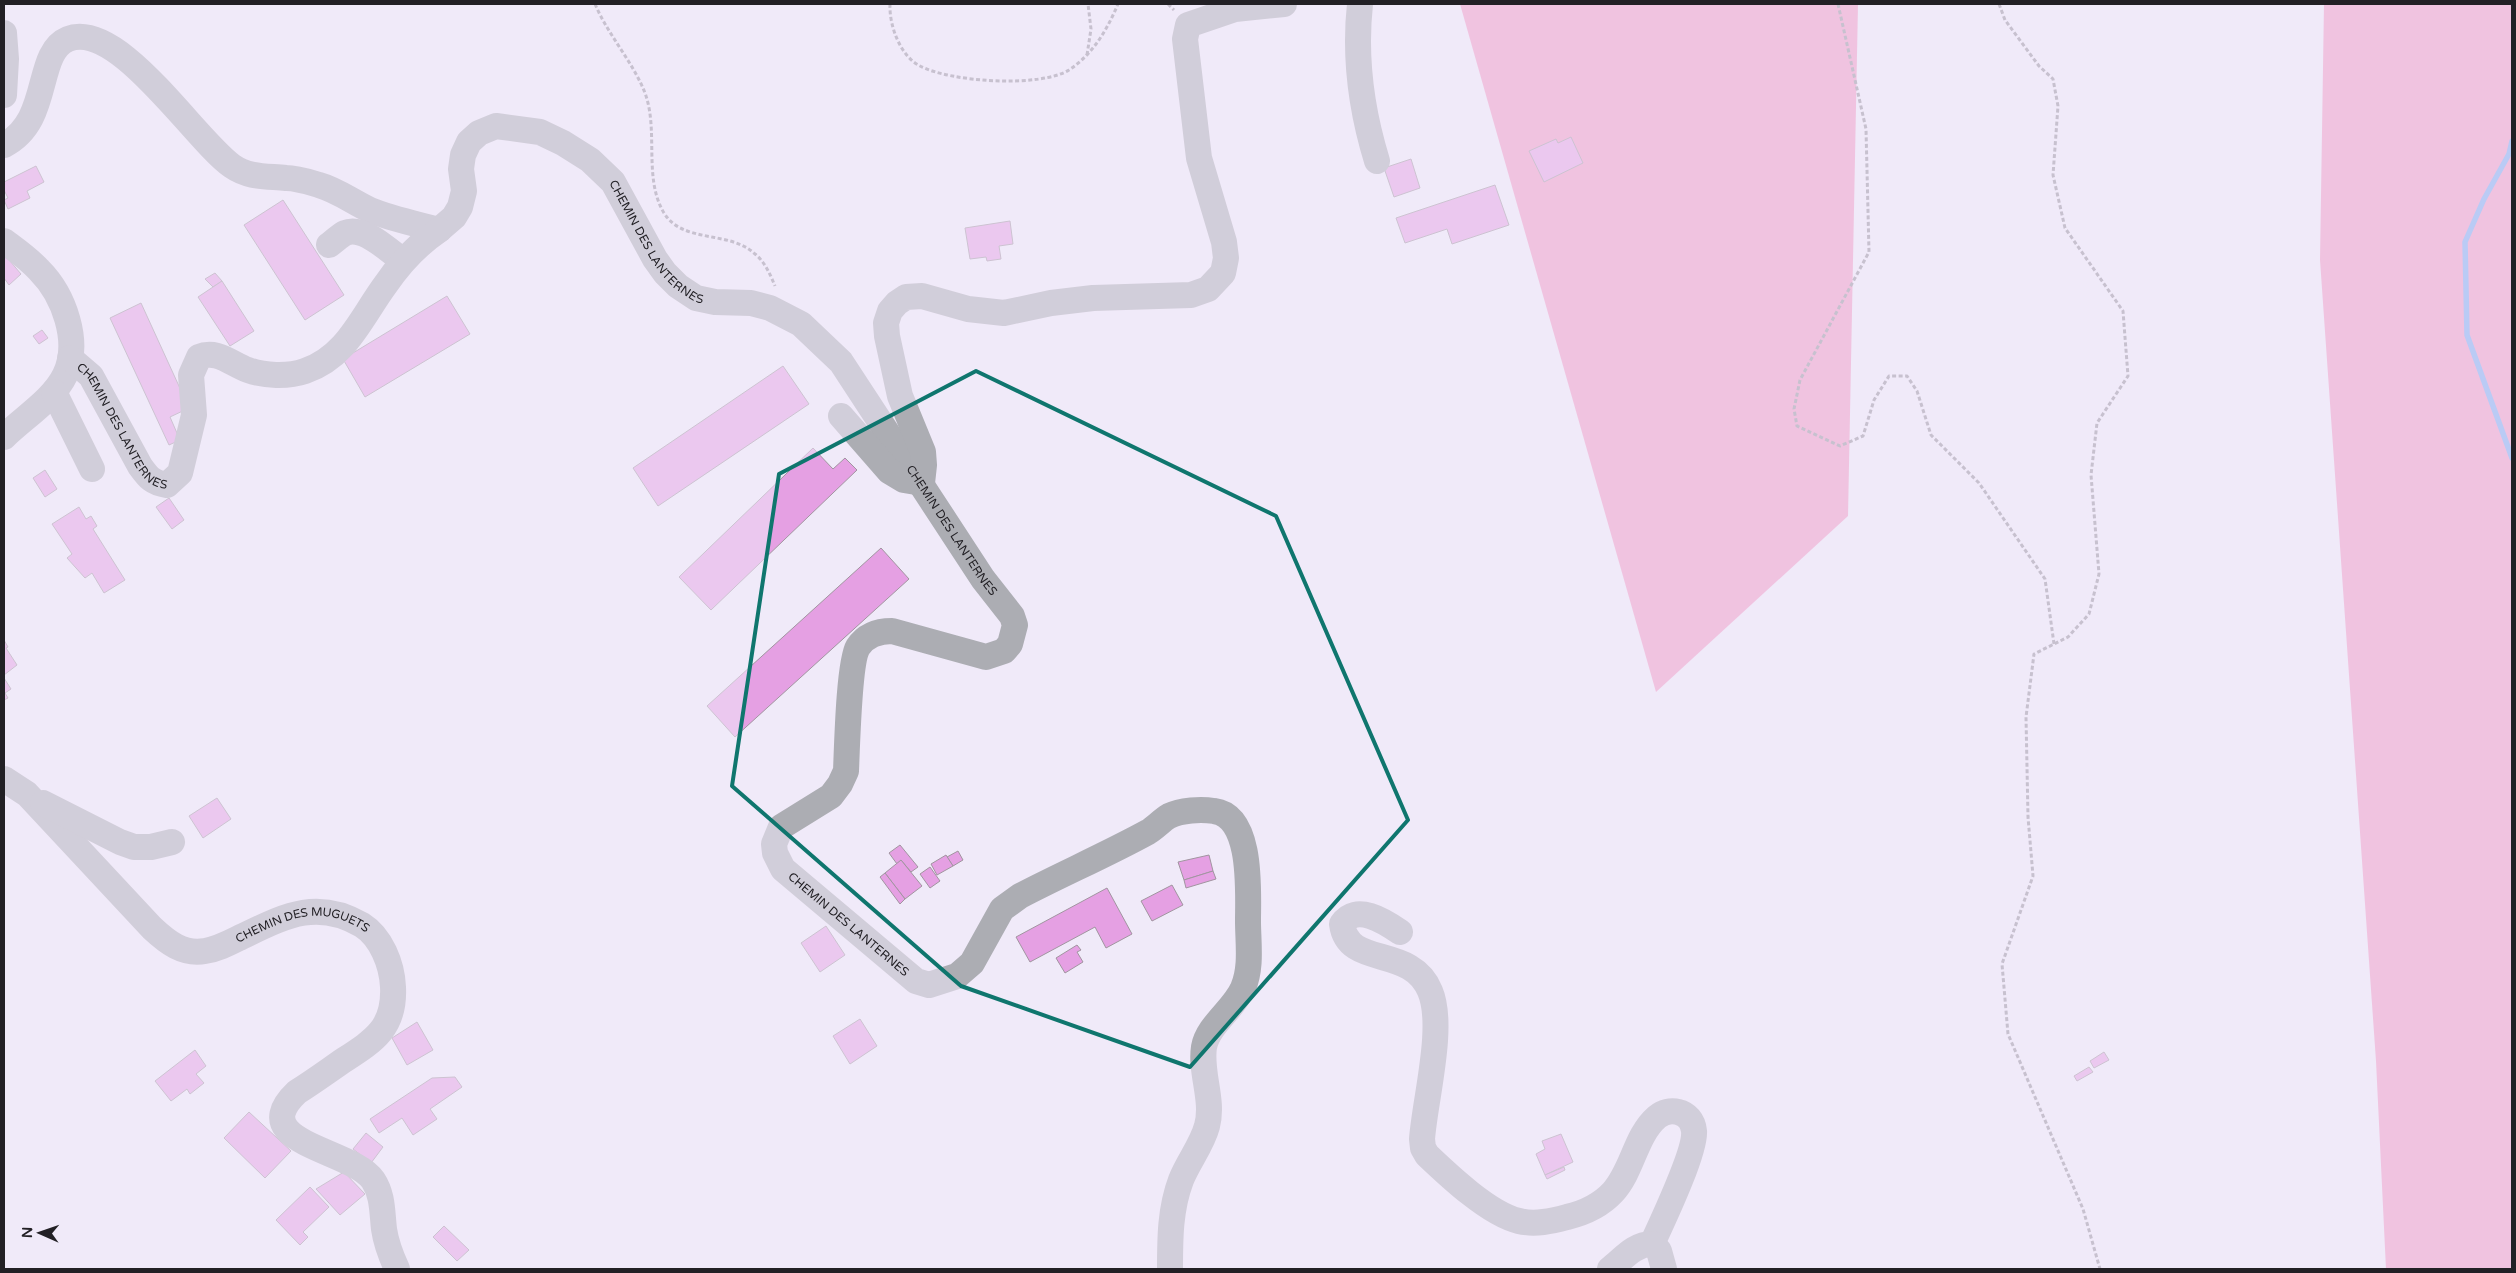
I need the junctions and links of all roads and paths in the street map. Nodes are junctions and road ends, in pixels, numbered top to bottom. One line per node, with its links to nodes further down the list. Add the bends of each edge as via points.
1 (595, 4): 18 (path, via 604,26 645,93 651,124 654,182 657,200 664,214 688,231 740,244 755,253 768,269)
2 (890, 4): 10 (path, via 893,30 904,51 919,66 945,76 990,81 1038,79 1068,70)
3 (1088, 4): 10 (path, via 1091,30)
4 (1118, 4): 10 (path, via 1108,27)
5 (1284, 4): 24 (street, via 1235,9 1188,25 1186,39 1199,158 1226,258 1223,273 1208,289 1174,297 1093,298 1004,313 968,309 922,296 906,297 890,311 886,323 890,354 900,396 923,452)
6 (1360, 4): 13 (street, via 1358,75 1366,124)
7 (1838, 4): 25 (path, via 1866,128 1869,252 1800,380 1794,409 1797,426 1840,446 1863,436 1874,400 1889,376 1907,376 1918,392 1931,435 1979,483 2045,579)
8 (1999, 4): 25 (path, via 2005,20 2039,66 2053,79 2058,106 2053,175 2065,228 2123,311 2128,376 2096,422 2092,475 2098,574 2089,614 2068,637)
9 (4, 32): 11 (street)
10 (1087, 55)
11 (4, 95)
12 (4, 145): 14 (street, via 27,124 39,103 49,58 57,46 67,40 99,40 125,56 222,157 244,173 296,179 322,186 372,210)
13 (1377, 161)
14 (439, 230): 17 (street, CHEMIN DES LANTERNES, via 419,244); 18 (street, CHEMIN DES LANTERNES, via 460,207 464,191 463,155 469,142 479,133 496,126 540,132 590,160 613,182 655,259 678,286 696,298 751,303)
15 (4, 241): 19 (street, via 40,271 58,296 72,340)
16 (329, 245): 17 (street, via 346,233 357,232 367,235)
17 (404, 261): 19 (street, CHEMIN DES LANTERNES, via 341,348 305,371 268,374 249,370 216,355 199,357 191,375 194,415 180,473 167,484 157,484 149,479 91,376)
18 (787, 316): 24 (street, CHEMIN DES LANTERNES, via 801,324 841,362)
19 (70, 358): 20 (street, via 65,375)
20 (54, 392): 22 (street); 23 (street)
21 (841, 416): 24 (street, via 889,471 904,480)
22 (4, 437)
23 (92, 469)
24 (922, 483): 32 (street, CHEMIN DES LANTERNES, via 983,578 1012,616 1014,625 1010,644 1004,651 986,658 892,631 872,634 864,640 854,656 846,771 831,796 781,827 774,844 775,853 783,869 916,981 929,985 957,976 972,963 1002,909 1020,896 1150,831 1170,816 1189,811 1214,811 1228,815 1239,832 1248,877 1249,969 1234,1004 1204,1046 1208,1125 1181,1180 1172,1211)
25 (2054, 644): 35 (path, via 2034,654 2026,717 2033,876 2002,964 2008,1034 2083,1209)
26 (4, 779): 27 (street, CHEMIN DES MUGUETS)
27 (26, 794): 28 (street, CHEMIN DES MUGUETS, via 134,847); 31 (street, CHEMIN DES MUGUETS, via 152,928 169,943 186,950 204,952 220,947 280,918 304,912 326,910 349,917 370,930 387,956 393,978 394,1004 387,1023 375,1040 297,1092 286,1102 280,1115 284,1128 293,1136 352,1162 372,1179 378,1190 389,1252)
28 (172, 842)
29 (1400, 932): 30 (street, via 1375,916 1352,915 1342,924 1348,942 1356,949 1393,958 1406,965 1426,982 1431,993 1435,1026 1422,1139 1427,1155 1495,1210 1518,1221 1539,1223 1557,1220 1591,1208 1614,1191 1651,1123 1663,1113 1680,1112 1692,1123 1692,1144)
30 (1652, 1244): 33 (street, via 1632,1250); 34 (street, via 1659,1251)
31 (397, 1269)
32 (1170, 1269)
33 (1610, 1269)
34 (1664, 1269)
35 (2100, 1269)

